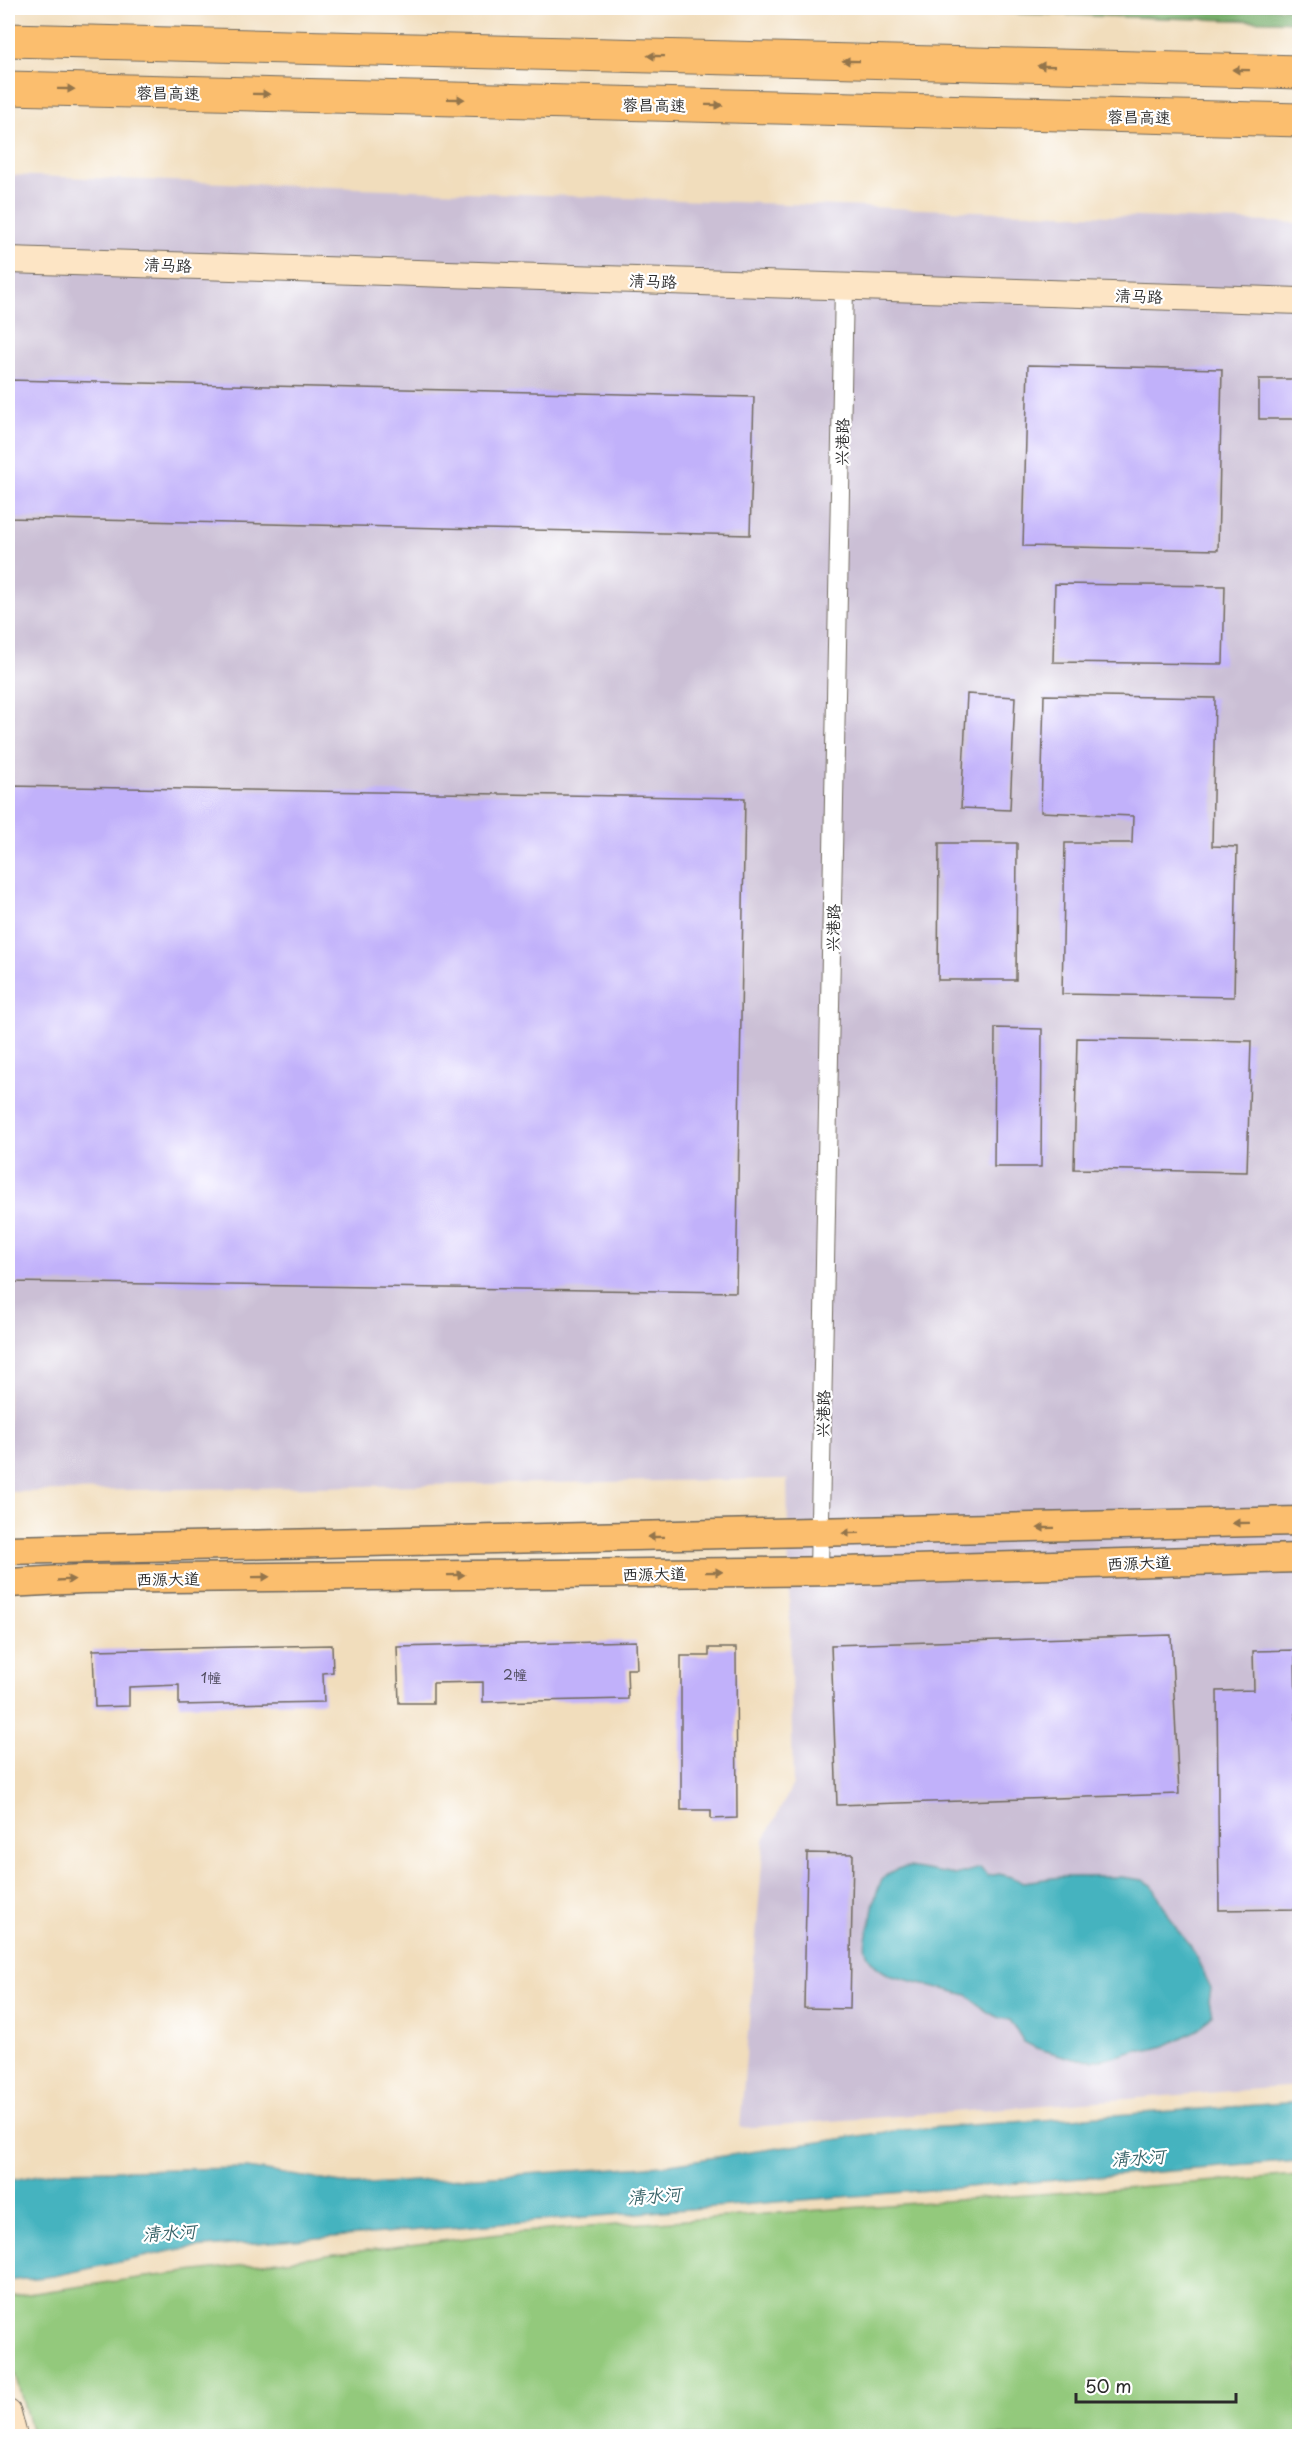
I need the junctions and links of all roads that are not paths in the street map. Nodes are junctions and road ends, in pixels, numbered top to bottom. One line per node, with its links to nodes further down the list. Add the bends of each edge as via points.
1 (8, 40): 2 (highway, one-way to 1)
2 (1299, 72)
3 (8, 88): 4 (highway, 蓉昌高速, one-way to 4)
4 (1299, 120)
5 (8, 260): 6 (street, 清马路)
6 (844, 286): 7 (street, 清马路); 9 (street, 兴港路)
7 (1299, 301)
8 (1299, 1521): 9 (main road, 西源大道, one-way to 9)
9 (820, 1533): 10 (main road, 西源大道, one-way to 10); 12 (street, 兴港路)
10 (8, 1550)
11 (1299, 1558): 12 (main road, 西源大道)
12 (819, 1571): 13 (main road, 西源大道, one-way to 12)
13 (8, 1583)
14 (8, 2413): 15 (street)
15 (14, 2436)

